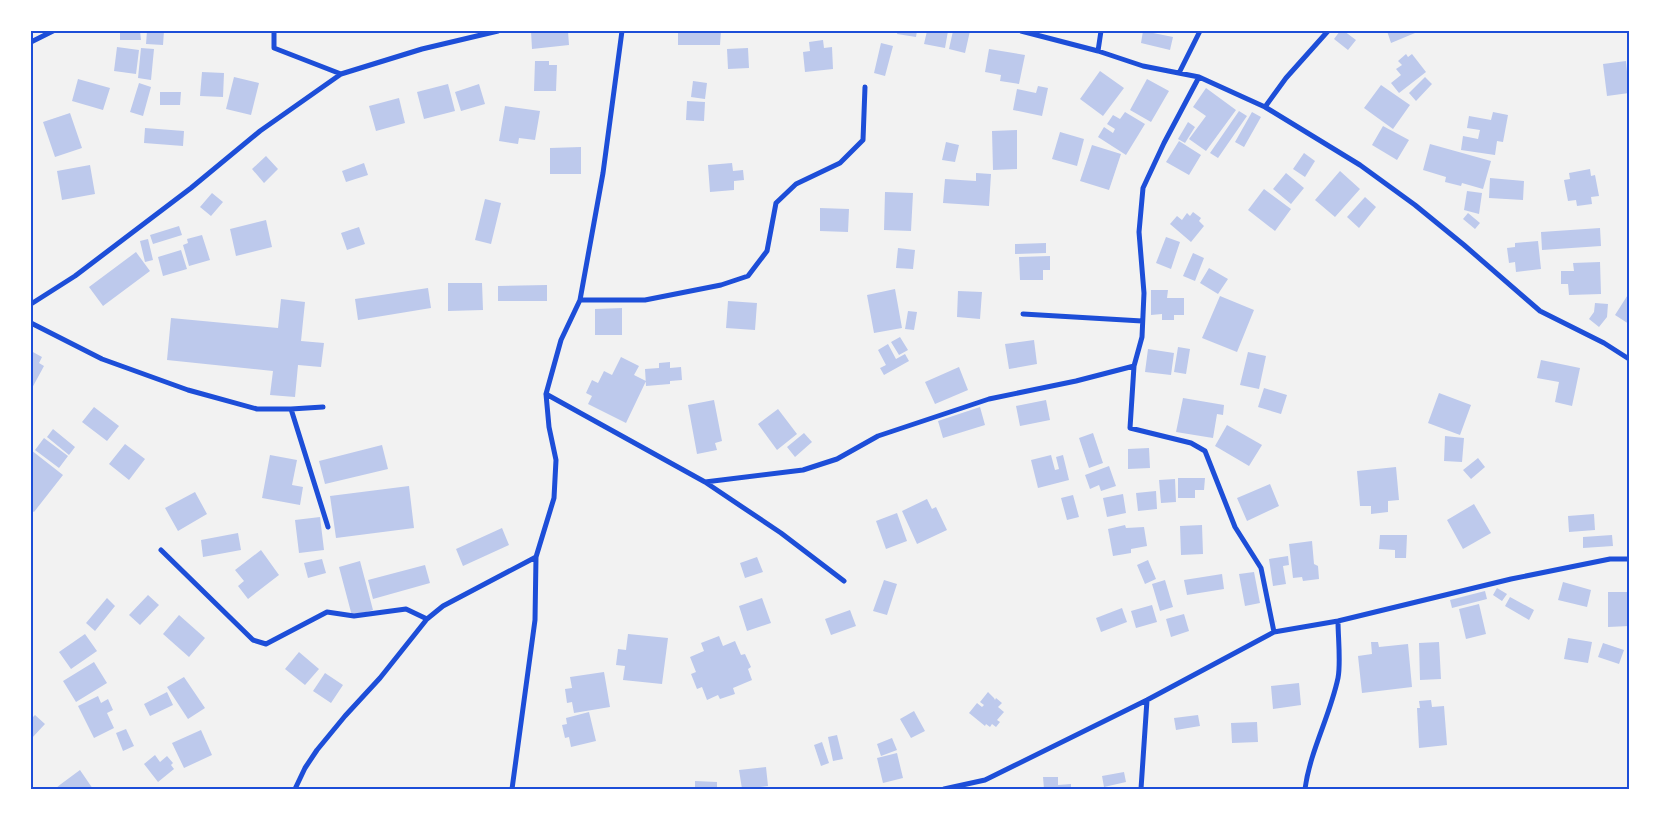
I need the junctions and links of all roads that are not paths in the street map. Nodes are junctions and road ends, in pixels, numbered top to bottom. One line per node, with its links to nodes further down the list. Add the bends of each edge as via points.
1 (53, 31): 9 (street)
2 (274, 31): 12 (street, via 274,48)
3 (498, 31): 12 (street, via 422,49)
4 (622, 31): 16 (street, via 603,173)
5 (1021, 31): 10 (street)
6 (1101, 31): 10 (street)
7 (1200, 31): 11 (street)
8 (1328, 31): 15 (street)
9 (31, 42)
10 (1098, 51): 11 (street, via 1143,66)
11 (1179, 73): 13 (street)
12 (341, 74): 17 (street, via 260,131 75,276)
13 (1199, 77): 15 (street); 19 (street, via 1143,188 1139,232 1144,293)
14 (865, 87): 16 (street, via 863,140 840,163 796,184 776,203 766,251 748,276 721,285 645,300)
15 (1265, 107): 21 (street, via 1360,165 1416,205 1540,311)
16 (580, 300): 23 (street, via 561,340)
17 (31, 304)
18 (1023, 314): 19 (street)
19 (1142, 321): 22 (street, via 1142,337)
20 (31, 323): 25 (street, via 102,360 188,390 257,409)
21 (1629, 359)
22 (1134, 366): 26 (street, via 989,400 878,436 837,459 803,470); 34 (street, via 1130,428 1191,443 1205,451 1235,527 1261,568)
23 (546, 394): 26 (street); 29 (street, via 556,460 554,498)
24 (323, 407): 25 (street)
25 (291, 409): 27 (street)
26 (706, 482): 31 (street)
27 (328, 527)
28 (161, 550): 32 (street, via 253,640 266,644 328,612 354,616 406,609)
29 (536, 557): 32 (street, via 442,606); 37 (street, via 535,620)
30 (1629, 559): 33 (street, via 1610,558)
31 (844, 581)
32 (427, 620): 36 (street, via 317,750)
33 (1338, 621): 34 (street); 40 (street, via 1338,676 1326,722 1307,772)
34 (1274, 632): 35 (street)
35 (1147, 700): 38 (street, via 985,780); 39 (street)
36 (295, 789)
37 (512, 789)
38 (944, 789)
39 (1141, 789)
40 (1305, 789)

